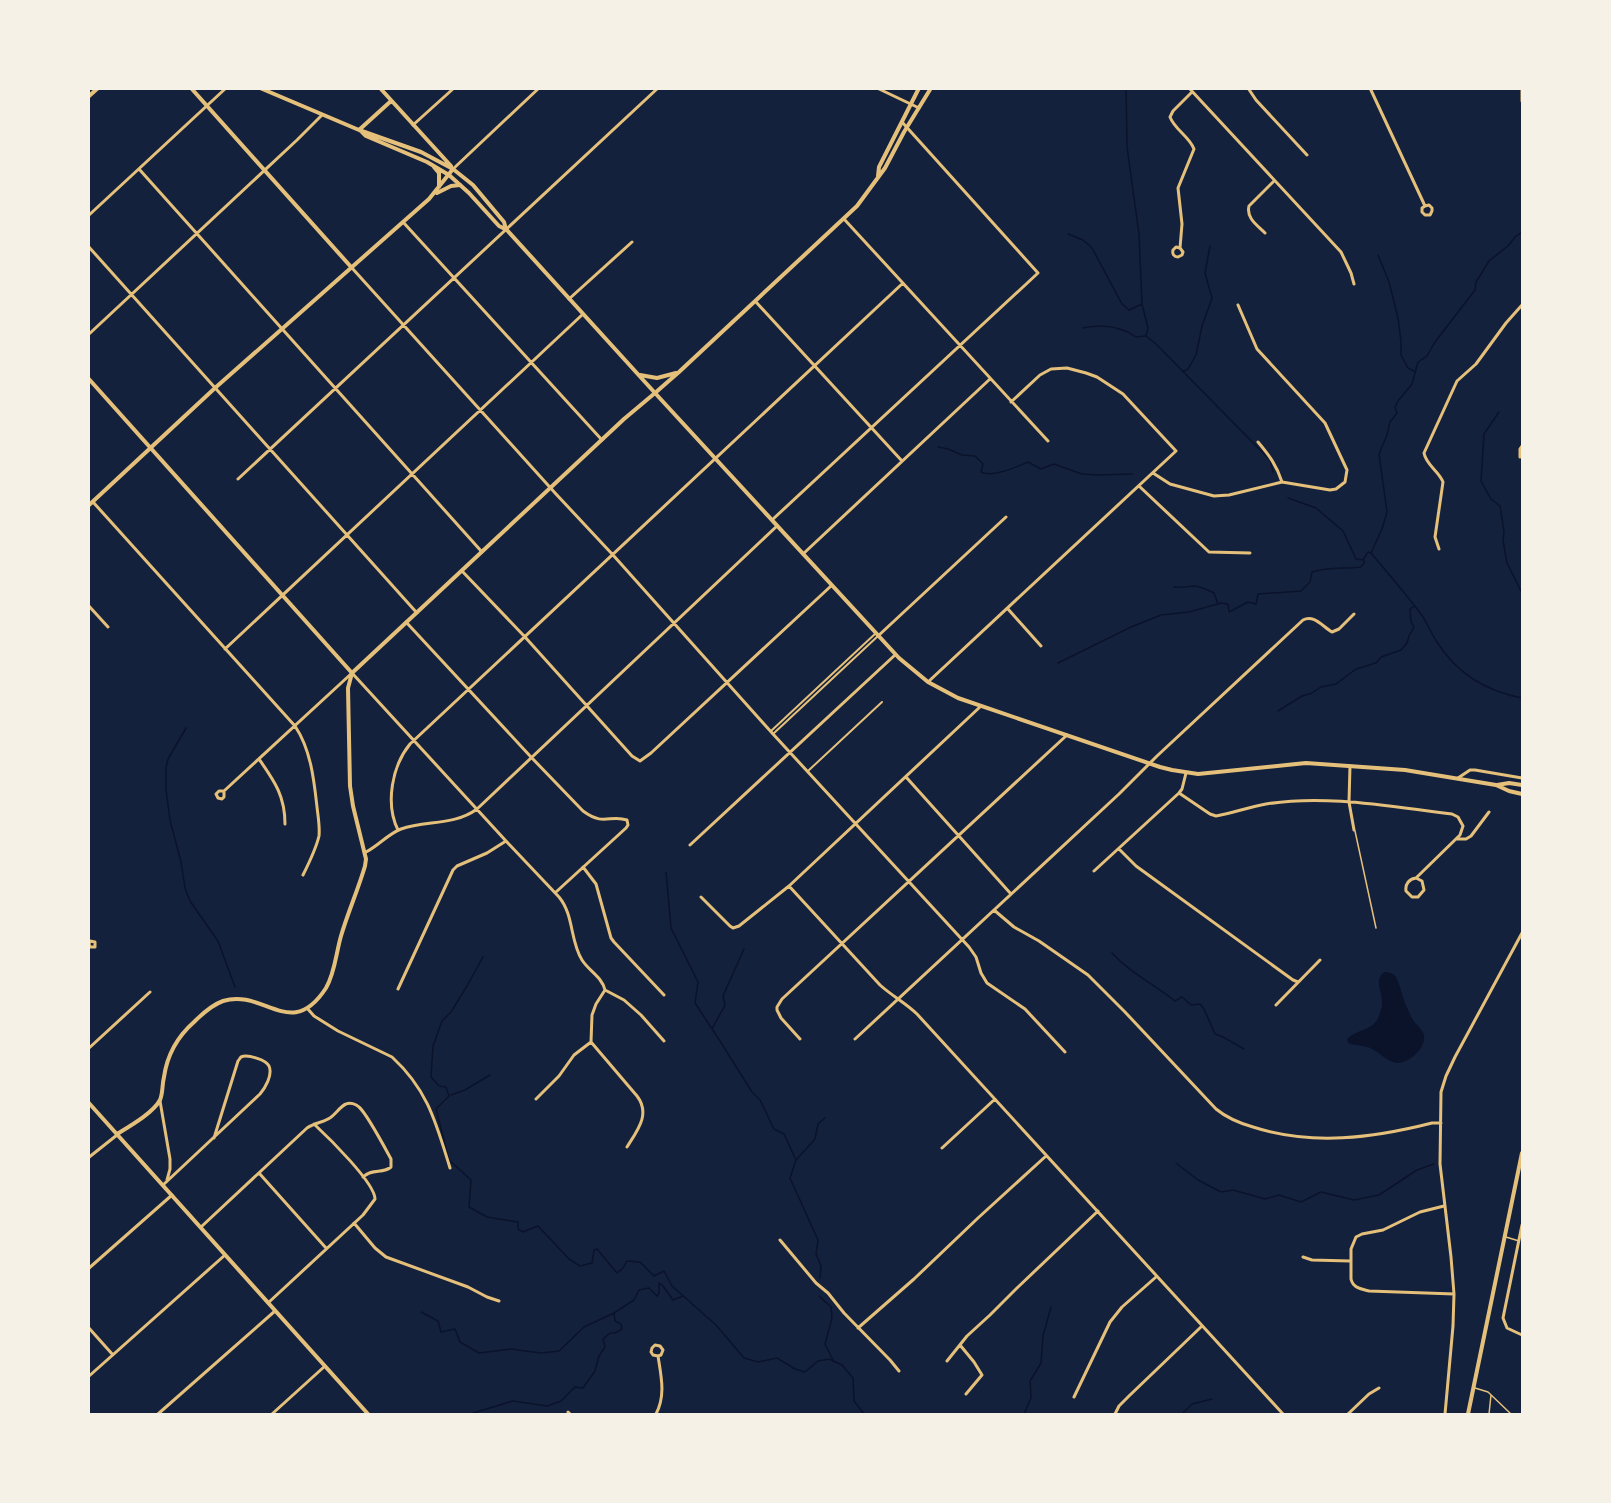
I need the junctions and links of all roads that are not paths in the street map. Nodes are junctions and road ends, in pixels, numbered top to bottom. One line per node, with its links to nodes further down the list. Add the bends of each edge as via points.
1 (98, 88): 18 (street)
2 (191, 88): 22 (street)
3 (226, 88): 22 (street)
4 (260, 88): 17 (street)
5 (380, 88): 20 (street)
6 (454, 88): 26 (street)
7 (539, 88): 32 (street)
8 (658, 88): 44 (street)
9 (877, 88): 21 (street)
10 (919, 88): 21 (street)
11 (931, 88): 23 (street)
12 (1248, 88): 29 (street)
13 (1370, 88): 40 (street)
14 (1522, 88): 19 (street)
15 (277, 89): 17 (lane)
16 (1191, 90): 36 (street); 49 (street, via 1170,117 1194,149 1178,192)
17 (272, 94): 24 (street)
18 (88, 98)
19 (1522, 100)
20 (391, 101): 26 (street); 28 (street)
21 (911, 104): 23 (street); 25 (street)
22 (207, 106): 31 (street); 33 (street)
23 (919, 108): 27 (street)
24 (322, 115): 28 (street); 33 (street)
25 (902, 122): 27 (street); 35 (street, via 879,167)
26 (413, 125): 32 (street)
27 (907, 128): 35 (street); 63 (street, via 1038,273)
28 (359, 130): 30 (street); 32 (street, via 421,152)
29 (1307, 155)
30 (432, 164): 34 (street); 38 (street, via 439,173)
31 (139, 169): 41 (street); 46 (street)
32 (453, 169): 34 (street); 44 (street, via 473,185)
33 (264, 170): 46 (street); 50 (street)
34 (449, 175): 37 (street); 38 (street)
35 (878, 177): 42 (street)
36 (1274, 181): 45 (street, via 1248,210); 53 (street, via 1341,252)
37 (461, 185): 39 (street); 44 (street)
38 (439, 188): 39 (street)
39 (434, 195): 43 (street)
40 (1425, 206)
41 (88, 216)
42 (844, 219): 52 (street); 56 (street)
43 (403, 222): 50 (street); 51 (street)
44 (506, 229): 51 (street); 55 (street)
45 (1265, 233)
46 (197, 234): 54 (street); 61 (street)
47 (633, 242): 55 (street)
48 (88, 246): 54 (street)
49 (1180, 248)
50 (352, 268): 60 (street); 61 (street)
51 (453, 278): 60 (street); 64 (street)
52 (903, 283): 63 (street); 65 (street)
53 (1354, 284)
54 (133, 294): 62 (street); 70 (street)
55 (569, 299): 59 (street)
56 (756, 302): 65 (street); 66 (street)
57 (1238, 305): 88 (street, via 1257,349 1325,423 1348,474 1345,482 1330,490)
58 (1522, 305): 97 (street, via 1476,364 1457,381 1424,453 1443,482 1435,537)
59 (583, 314): 64 (street); 67 (street)
60 (403, 324): 71 (street); 74 (street)
61 (282, 329): 70 (street); 71 (street)
62 (88, 335)
63 (960, 345): 69 (street); 75 (street)
64 (530, 363): 74 (street); 76 (street)
65 (814, 365): 75 (street); 82 (street)
66 (680, 372): 67 (street, via 657,378); 72 (street)
67 (638, 375): 72 (street)
68 (88, 378): 80 (street)
69 (990, 379): 73 (street); 84 (street)
70 (215, 388): 80 (street); 81 (street)
71 (335, 388): 81 (street); 86 (street)
72 (655, 393): 76 (street); 82 (street)
73 (1011, 402): 77 (street); 85 (street, via 1051,369 1067,368 1097,376 1123,394 1176,451)
74 (480, 409): 86 (street); 90 (street)
75 (871, 428): 84 (street); 94 (street)
76 (602, 440): 90 (street)
77 (1048, 441)
78 (1258, 442): 88 (street, via 1278,469)
79 (1522, 446): 83 (street)
80 (151, 448): 91 (street); 104 (street)
81 (270, 449): 87 (street); 96 (street)
82 (715, 458): 94 (street); 101 (street)
83 (1520, 458)
84 (902, 461): 100 (street)
85 (1153, 473): 88 (street, via 1170,484 1214,496); 89 (street)
86 (411, 474): 96 (street); 98 (street)
87 (238, 479)
88 (1282, 482)
89 (1139, 486): 99 (street, via 1209,552); 106 (street)
90 (551, 488): 98 (street); 101 (street)
91 (93, 502): 92 (street); 115 (street)
92 (88, 506)
93 (1006, 518): 112 (street)
94 (772, 520): 95 (street)
95 (777, 526): 100 (street); 110 (street)
96 (347, 536): 104 (street); 107 (street)
97 (1439, 549)
98 (482, 552): 102 (street)
99 (1250, 553)
100 (803, 554): 103 (street)
101 (613, 555): 110 (street); 113 (street)
102 (462, 571): 107 (street); 113 (street)
103 (831, 586): 112 (street); 118 (street)
104 (283, 595): 115 (street); 117 (street)
105 (88, 605): 111 (street)
106 (1008, 609): 114 (street); 119 (street)
107 (417, 613): 109 (street)
108 (1354, 614): 131 (street, via 1332,632 1312,619 1303,620)
109 (406, 622): 117 (street); 120 (street)
110 (674, 623): 118 (street); 122 (street)
111 (108, 627)
112 (877, 635): 116 (street); 125 (street)
113 (525, 637): 120 (street); 122 (street)
114 (1041, 646)
115 (225, 648): 124 (street)
116 (896, 655): 119 (street); 128 (street)
117 (352, 673): 124 (street); 127 (street); 155 (street, via 348,688 350,786)
118 (728, 682): 122 (street, via 640,761); 125 (street)
119 (928, 682): 123 (street)
120 (469, 689): 127 (street); 129 (street)
121 (882, 702): 133 (street)
122 (586, 705): 129 (street)
123 (981, 706): 126 (street); 135 (street)
124 (295, 726): 130 (street); 158 (street, via 310,763 319,834)
125 (772, 732): 128 (street)
126 (1067, 735): 131 (street); 150 (street)
127 (415, 740): 144 (street); 148 (street, via 399,762 392,788 391,807)
128 (791, 753): 133 (street); 153 (street)
129 (531, 757): 144 (street); 156 (street, via 590,816 600,820 625,818 628,822)
130 (259, 759): 140 (street); 147 (street, via 283,798)
131 (1149, 763): 134 (street); 163 (street)
132 (1350, 766): 134 (street, via 1306,763); 136 (street); 143 (street)
133 (808, 771): 146 (street)
134 (1186, 773): 141 (street)
135 (906, 777): 146 (street); 150 (street)
136 (1458, 778): 137 (street, via 1475,770); 138 (street)
137 (1522, 778)
138 (1496, 785): 139 (street); 142 (street)
139 (1522, 785)
140 (224, 791)
141 (1179, 793): 143 (street, via 1216,816 1266,804); 154 (street)
142 (1522, 794)
143 (1349, 802): 149 (street); 151 (street, via 1452,814 1463,826)
144 (477, 808): 148 (street, via 461,818); 152 (street)
145 (1490, 812): 151 (street, via 1471,836)
146 (856, 823): 160 (street); 161 (street)
147 (285, 824)
148 (398, 830): 155 (street)
149 (1354, 830): 166 (lane)
150 (958, 836): 160 (street); 163 (street)
151 (1456, 839): 159 (street)
152 (506, 841): 162 (street); 172 (street, via 453,870)
153 (690, 845)
154 (1119, 849): 157 (street); 171 (street)
155 (366, 852): 178 (street, via 331,978)
156 (583, 867): 162 (street); 175 (street, via 596,884 611,938)
157 (1094, 871)
158 (303, 875)
159 (1416, 878): 159 (street, via 1425,888 1415,898 1407,894 1406,885)
160 (909, 881): 168 (street); 169 (street)
161 (789, 886): 164 (street, via 733,928); 169 (street)
162 (556, 893): 173 (street, via 565,904 579,955)
163 (1011, 894): 165 (street)
164 (701, 897)
165 (994, 910): 168 (street); 189 (street, via 1088,975 1216,1109 1231,1119 1274,1133 1324,1139)
166 (1376, 928)
167 (1522, 933): 189 (street, via 1446,1076 1441,1092)
168 (962, 940): 176 (street); 184 (street, via 975,954 987,983 1025,1009)
169 (842, 943): 176 (street); 179 (street, via 777,1007 781,1018)
170 (1320, 960): 171 (street)
171 (1298, 982): 177 (street)
172 (398, 989)
173 (605, 990): 181 (street, via 624,1000); 182 (street, via 592,1015)
174 (150, 992): 183 (street)
175 (664, 995)
176 (898, 999): 180 (street); 187 (street, via 913,1010)
177 (1276, 1005)
178 (307, 1008): 185 (street, via 284,1012 252,1000 236,999 213,1005 177,1042 167,1060); 198 (street, via 338,1031 399,1064 423,1094)
179 (800, 1039)
180 (855, 1039)
181 (664, 1041)
182 (591, 1042): 186 (street, via 574,1055); 193 (street, via 642,1104 642,1121)
183 (88, 1049)
184 (1065, 1052)
185 (160, 1099): 191 (street); 201 (street, via 170,1159)
186 (536, 1099)
187 (995, 1099): 194 (street); 196 (street)
188 (88, 1102): 191 (street)
189 (1441, 1123): 203 (street)
190 (314, 1124): 199 (street); 200 (street); 200 (street, via 330,1118 342,1106 357,1105 391,1159 391,1167 386,1171 369,1172)
191 (117, 1134): 197 (street); 201 (street)
192 (214, 1138): 192 (street, via 265,1087 270,1070 266,1062 245,1056 238,1061); 201 (street)
193 (627, 1147)
194 (942, 1148)
195 (1522, 1153): 208 (street)
196 (1046, 1156): 204 (street); 223 (street)
197 (88, 1158)
198 (450, 1168)
199 (259, 1173): 207 (street); 211 (street)
200 (363, 1177): 205 (street, via 375,1196)
201 (164, 1183): 202 (street)
202 (172, 1195): 207 (street); 215 (street)
203 (1444, 1206): 214 (street, via 1358,1236 1352,1244); 217 (street)
204 (1098, 1211): 216 (street); 225 (street)
205 (354, 1223): 211 (street); 218 (street, via 386,1257)
206 (1522, 1225): 210 (street)
207 (201, 1227): 212 (street)
208 (1505, 1237): 210 (lane); 233 (street)
209 (780, 1240): 223 (street)
210 (1521, 1241): 224 (street, via 1503,1318 1512,1331)
211 (326, 1249): 219 (street)
212 (225, 1255): 219 (street); 226 (street)
213 (1304, 1257): 214 (street)
214 (1350, 1261): 217 (street, via 1351,1279 1361,1289)
215 (88, 1269)
216 (1157, 1276): 221 (street); 236 (street, via 1110,1322)
217 (1454, 1294): 244 (street)
218 (499, 1300)
219 (268, 1303): 220 (street)
220 (275, 1311): 229 (street); 237 (street)
221 (1203, 1326): 241 (street); 242 (street)
222 (88, 1327): 226 (street)
223 (858, 1328): 230 (street)
224 (1522, 1335)
225 (960, 1345): 228 (street); 234 (street, via 982,1375)
226 (113, 1355): 231 (street)
227 (658, 1356): 240 (street, via 663,1392)
228 (947, 1361)
229 (326, 1366): 238 (street); 239 (street)
230 (899, 1371)
231 (88, 1377)
232 (1379, 1388): 243 (street)
233 (1474, 1388): 235 (lane); 245 (street)
234 (966, 1394)
235 (1491, 1394): 246 (lane); 247 (lane)
236 (1074, 1397)
237 (158, 1414)
238 (272, 1414)
239 (368, 1414)
240 (656, 1414)
241 (1115, 1414)
242 (1283, 1414)
243 (1348, 1414)
244 (1445, 1414)
245 (1468, 1414)
246 (1489, 1414)
247 (1511, 1414)

